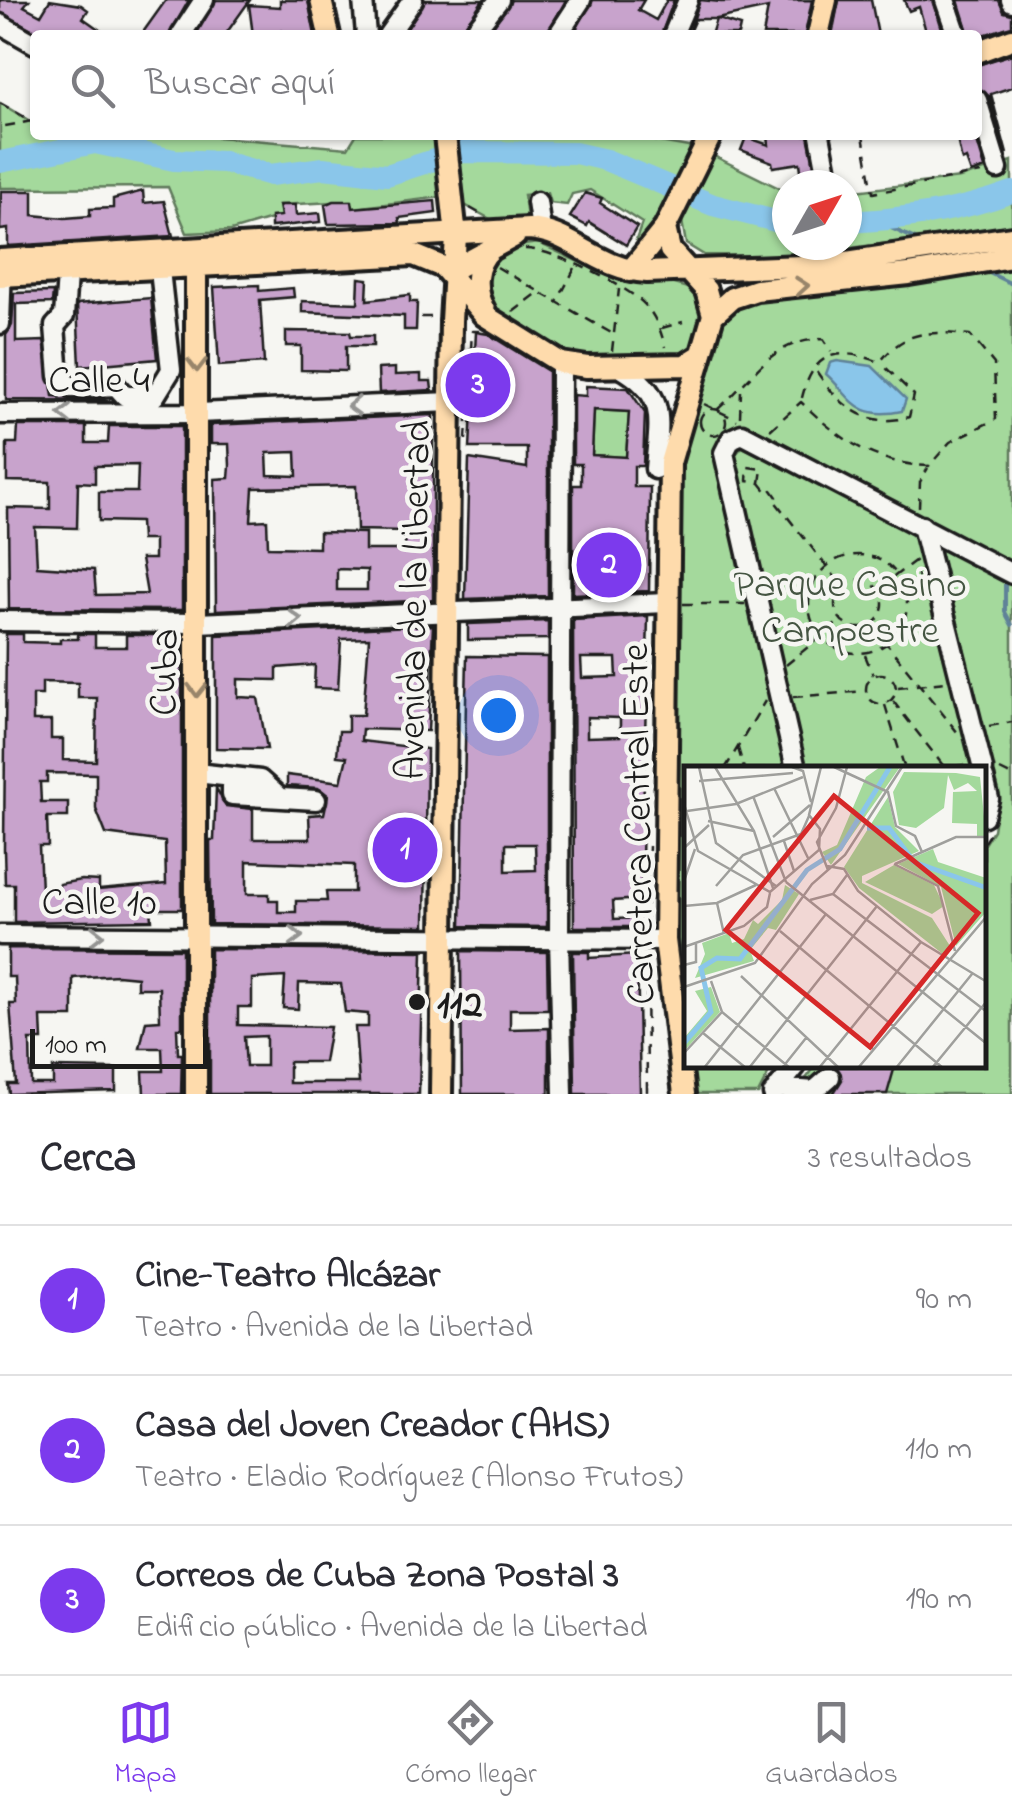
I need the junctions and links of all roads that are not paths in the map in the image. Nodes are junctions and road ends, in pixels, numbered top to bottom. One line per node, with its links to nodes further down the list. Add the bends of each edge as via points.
1 (204, 0): 11 (street)
2 (321, 0): 12 (main road)
3 (363, 0): 13 (street)
4 (499, 0): 15 (street)
5 (580, 0): 16 (street)
6 (688, 0): 17 (street)
7 (826, 0): 18 (main road)
8 (946, 0): 19 (street)
9 (405, 2): 14 (street)
10 (2, 25): 21 (street)
11 (184, 30)
12 (327, 30)
13 (366, 30)
14 (391, 30)
15 (475, 30)
16 (561, 30)
17 (674, 30)
18 (819, 30)
19 (955, 30)
20 (1012, 39): 22 (main road)
21 (30, 41)
22 (982, 50)
23 (982, 116): 27 (street)
24 (446, 140): 29 (main road, Avenida de la Libertad)
25 (708, 140): 31 (main road)
26 (821, 140): 28 (street)
27 (998, 169)
28 (827, 170)
29 (453, 201): 32 (main road, Avenida de la Libertad); 35 (main road)
30 (537, 202): 33 (street)
31 (668, 220): 40 (main road, via 670,250); 43 (main road)
32 (456, 236): 33 (main road); 35 (main road); 41 (main road, Avenida de la Libertad)
33 (530, 236): 36 (main road); 43 (main road)
34 (1012, 237): 40 (main road, via 781,268)
35 (432, 238): 38 (main road, via 253,248)
36 (492, 254): 41 (main road); 45 (main road, via 477,269 478,300)
37 (1007, 257): 44 (main road, one-way to 37, via 732,298 756,290)
38 (182, 265): 39 (main road); 41 (main road, via 414,256); 42 (main road); 42 (street, via 171,370 155,396 125,396 116,386 72,388 59,376 55,326 64,316); 52 (main road, Cuba, one-way to 52, via 197,291)
39 (1, 268): 42 (main road); 46 (street)
40 (684, 269): 43 (main road); 44 (main road, via 706,290)
41 (455, 275): 45 (main road); 47 (main road, Avenida de la Libertad)
42 (67, 276)
43 (623, 276)
44 (713, 315): 48 (main road, Carretera Central Este)
45 (495, 322): 47 (main road, via 469,324); 49 (main road)
46 (0, 324)
47 (453, 346): 51 (main road, Avenida de la Libertad)
48 (701, 354): 50 (main road, via 685,366); 57 (main road, Carretera Central Este, via 670,462)
49 (561, 363): 50 (main road); 58 (street)
50 (616, 368): 54 (street, via 653,392)
51 (451, 402): 52 (street, Calle 4, one-way to 52); 59 (main road, Avenida de la Libertad)
52 (198, 413): 53 (street, Calle 4, one-way to 53); 61 (main road, Cuba)
53 (0, 414)
54 (655, 469)
55 (922, 526): 56 (street); 62 (street, via 762,444 736,435 724,452); 63 (street)
56 (1012, 574)
57 (667, 603): 58 (street); 70 (main road, Carretera Central Este)
58 (559, 610): 59 (street); 69 (street)
59 (449, 612): 61 (street, one-way to 59); 68 (main road, Avenida de la Libertad)
60 (0, 621): 61 (street)
61 (198, 623): 64 (main road, Cuba, one-way to 64)
62 (795, 766)
63 (984, 766)
64 (196, 773): 65 (street, via 260,780 280,798); 67 (main road, Cuba)
65 (316, 800)
66 (0, 934): 67 (street, Calle 10, one-way to 67)
67 (198, 935): 68 (street, Calle 10, one-way to 68); 74 (main road, Cuba)
68 (442, 938): 69 (street, Calle 10); 75 (main road, Avenida de la Libertad)
69 (559, 938): 70 (street, Calle 10); 76 (street)
70 (656, 940): 73 (main road, Carretera Central Este)
71 (830, 1078): 72 (street, via 814,1091)
72 (783, 1079)
73 (684, 1093)
74 (196, 1094)
75 (441, 1094)
76 (563, 1094)

